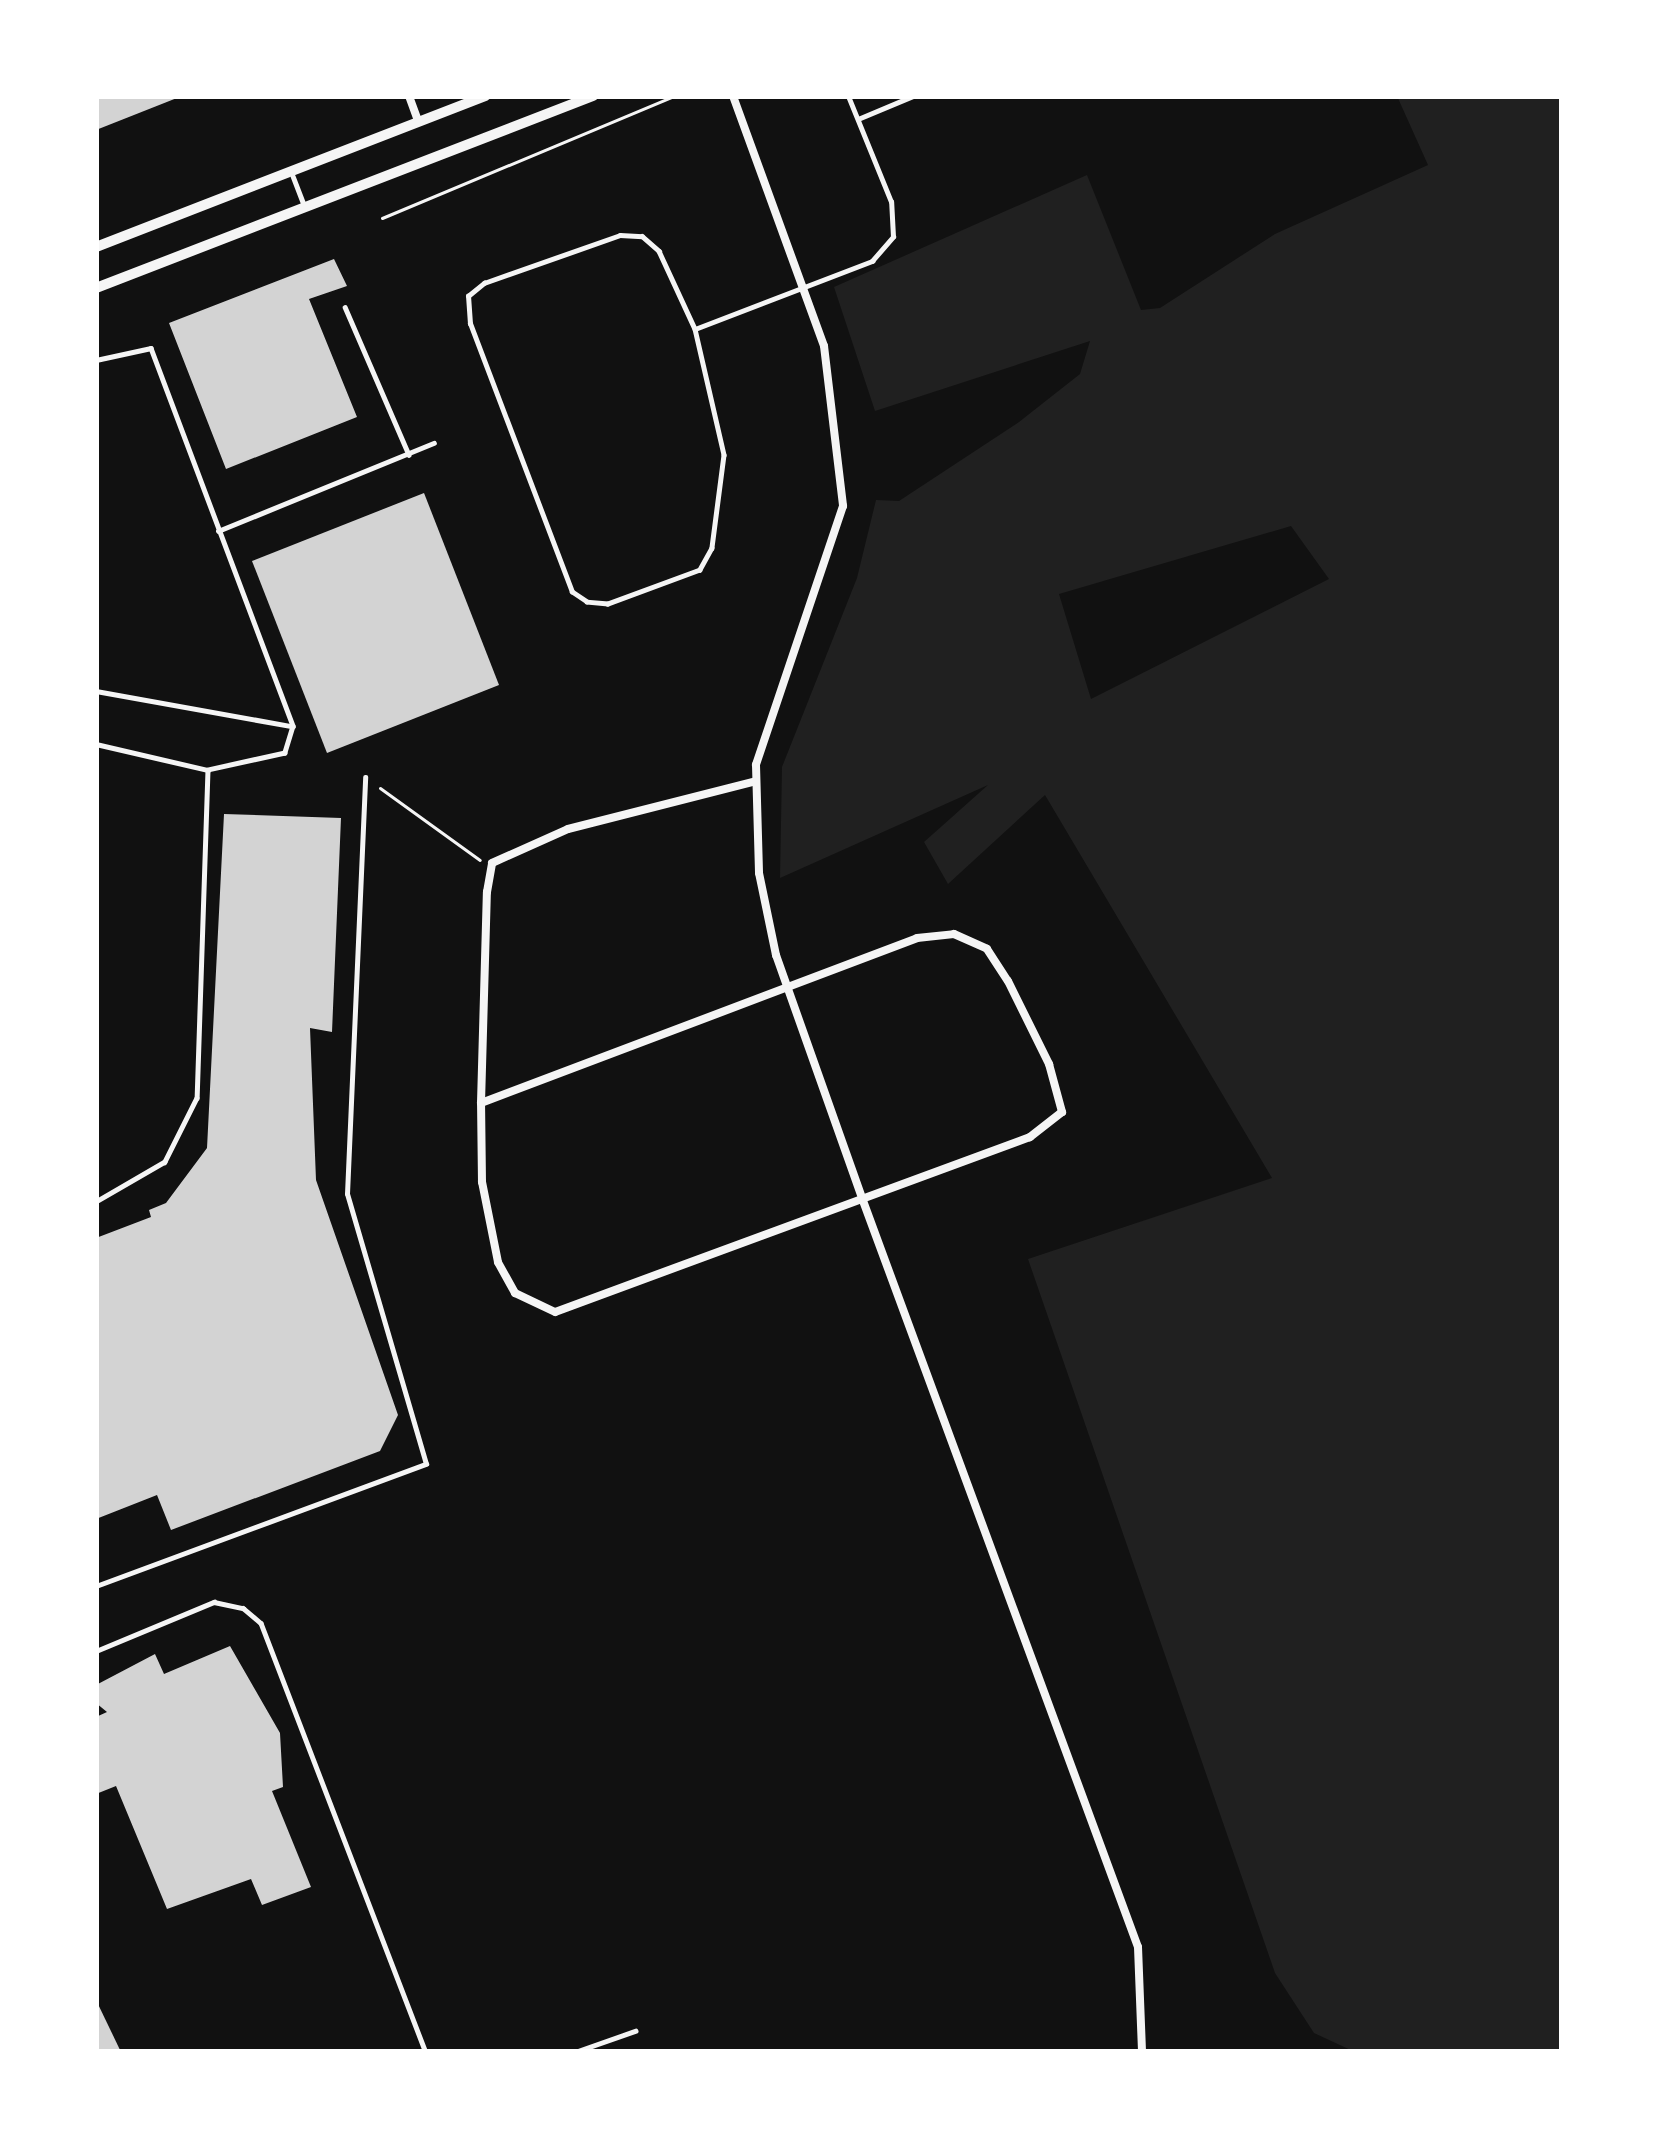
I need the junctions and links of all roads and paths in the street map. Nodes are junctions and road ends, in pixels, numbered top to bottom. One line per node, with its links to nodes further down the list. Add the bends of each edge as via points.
1 (409, 96): 9 (street)
2 (486, 96): 9 (street)
3 (593, 96): 11 (street)
4 (673, 96): 12 (path)
5 (734, 96): 14 (street)
6 (848, 96): 8 (lane)
7 (913, 96): 8 (lane)
8 (857, 118): 14 (lane, via 891,202 892,237 872,261)
9 (418, 121): 10 (street)
10 (291, 171): 11 (lane); 13 (street)
11 (306, 210): 15 (street)
12 (382, 218)
13 (96, 247)
14 (802, 284): 17 (lane); 27 (street, via 838,414 843,506)
15 (96, 288)
16 (344, 307): 20 (lane)
17 (695, 329): 17 (lane, via 659,251 642,236 620,235 484,283 469,296 470,324 572,592 587,602 608,604 700,570 712,548 724,455)
18 (96, 360): 21 (lane, via 151,348)
19 (434, 443): 20 (lane)
20 (409, 455): 21 (lane)
21 (218, 531): 23 (lane)
22 (96, 691): 23 (lane)
23 (293, 726): 25 (lane, via 285,753)
24 (96, 744): 25 (lane)
25 (208, 770): 32 (lane, via 197,1098 165,1162)
26 (365, 777): 28 (path); 33 (lane, via 347,1194 426,1464)
27 (756, 781): 28 (street, via 568,829 509,849); 29 (street, via 759,872)
28 (491, 868): 30 (street)
29 (789, 992): 30 (street); 31 (street); 31 (street, via 917,938 954,934 987,949 1049,1064 1062,1112 1030,1137)
30 (481, 1102): 31 (street, via 482,1182 499,1262 515,1293 543,1312)
31 (862, 1198): 39 (street, via 1138,1947)
32 (96, 1202)
33 (96, 1586)
34 (96, 1651): 37 (lane, via 214,1602 260,1623)
35 (634, 2031): 36 (lane)
36 (591, 2049): 38 (lane)
37 (426, 2052)
38 (575, 2052)
39 (1140, 2052)

